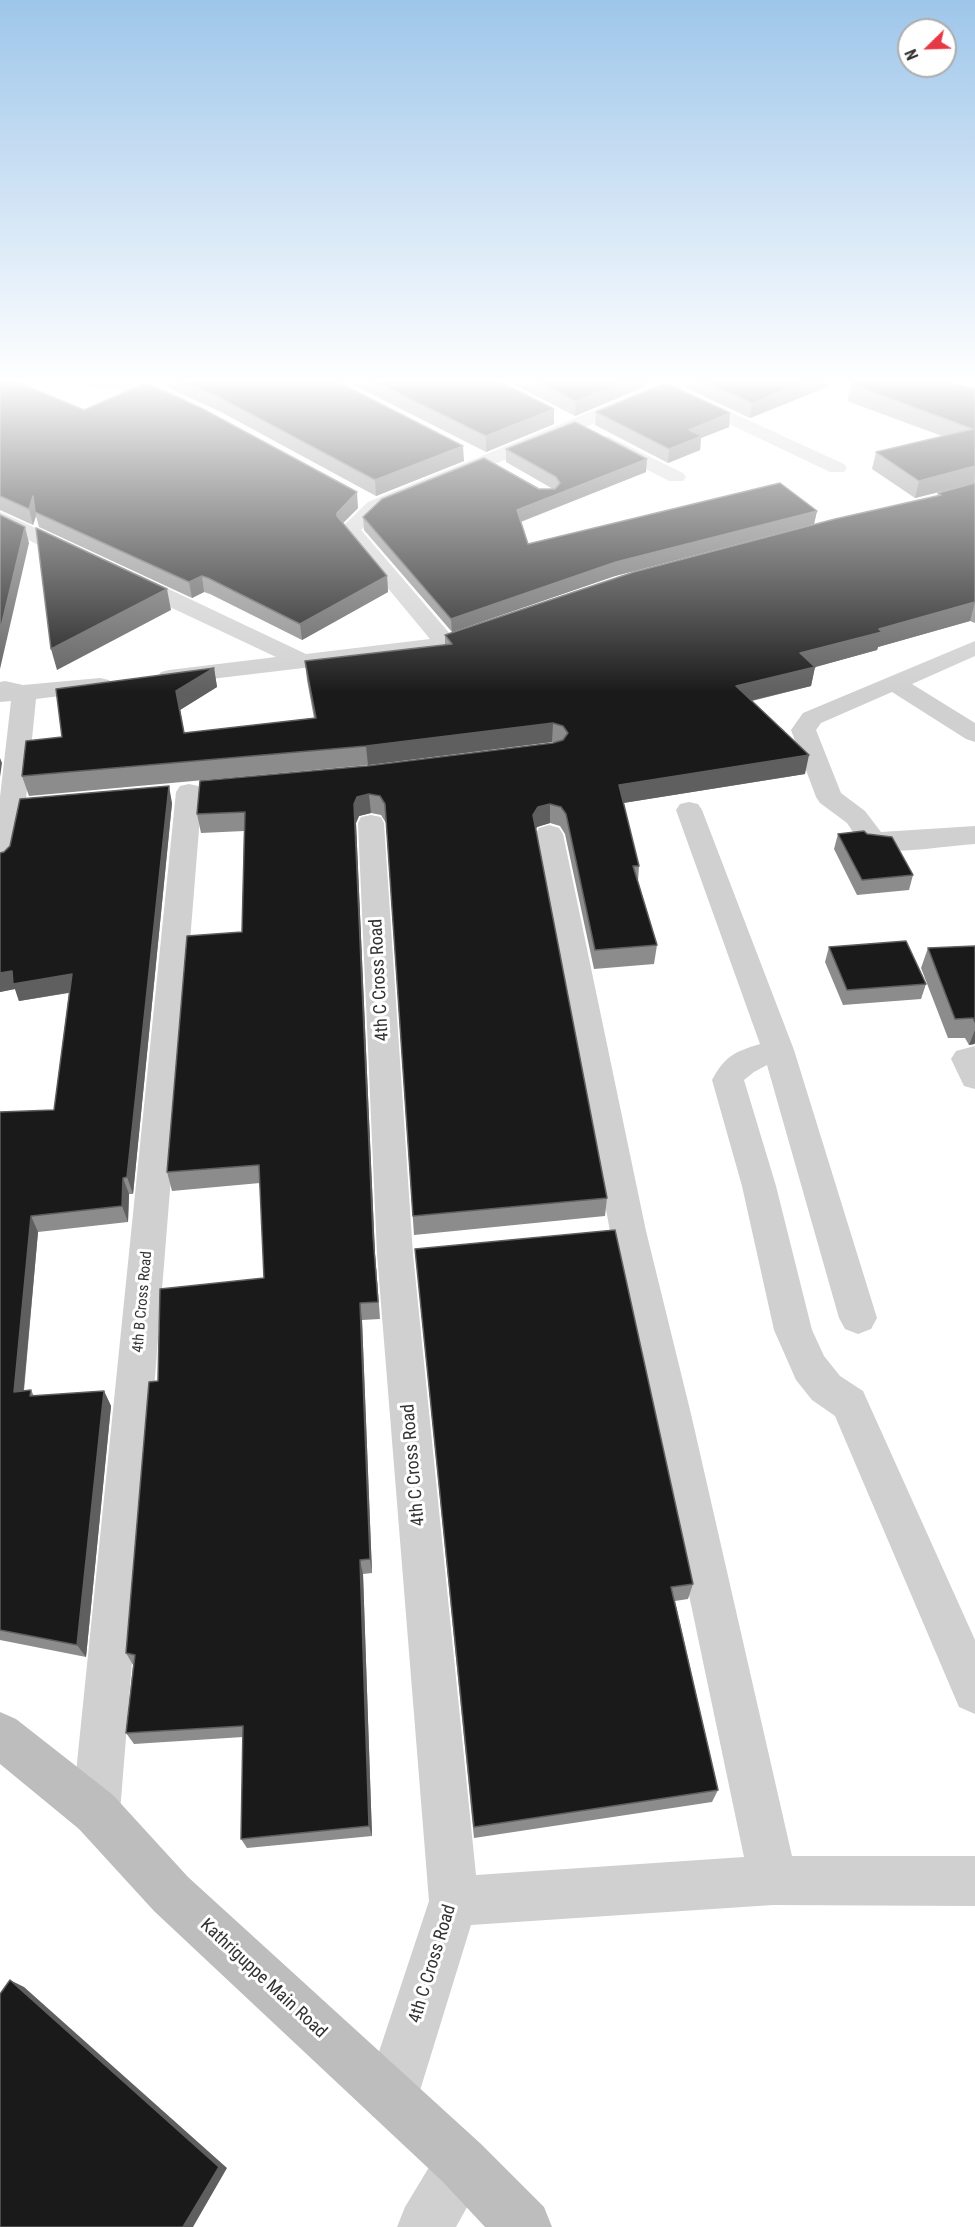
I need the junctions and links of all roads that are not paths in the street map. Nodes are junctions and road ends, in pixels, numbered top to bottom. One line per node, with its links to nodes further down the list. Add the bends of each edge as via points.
1 (427, 485): 3 (street)
2 (355, 495): 3 (street)
3 (375, 506): 6 (street, via 350,530)
4 (0, 518): 8 (street)
5 (513, 621): 6 (street)
6 (446, 644): 8 (street)
7 (975, 648): 9 (street)
8 (303, 661): 10 (street)
9 (894, 683): 11 (street); 18 (street, via 812,718 803,730 829,797 856,817 873,841)
10 (8, 692): 14 (street)
11 (975, 735)
12 (189, 792): 26 (street, 4th B Cross Road)
13 (83, 802): 14 (street)
14 (6, 809): 19 (street)
15 (689, 810): 20 (street)
16 (371, 823): 29 (street, 4th C Cross Road, via 413,1253)
17 (549, 834): 27 (street, via 610,1233 671,1414)
18 (975, 835)
19 (0, 862)
20 (778, 1050): 23 (street); 24 (street, via 744,1061 733,1068 728,1080 759,1186 793,1330 810,1368 826,1388 849,1404)
21 (975, 1059): 22 (street, via 968,1059)
22 (975, 1077)
23 (858, 1318)
24 (975, 1691)
25 (0, 1736): 26 (main road, Kathriguppe Main Road)
26 (96, 1812): 30 (main road, Kathriguppe Main Road, via 171,1894)
27 (773, 1880): 28 (street); 29 (street)
28 (975, 1881)
29 (453, 1901): 30 (street, 4th C Cross Road)
30 (391, 2097): 31 (main road, Kathriguppe Main Road)
31 (462, 2163): 32 (street); 33 (main road, Kathriguppe Main Road)
32 (425, 2227)
33 (524, 2227)

